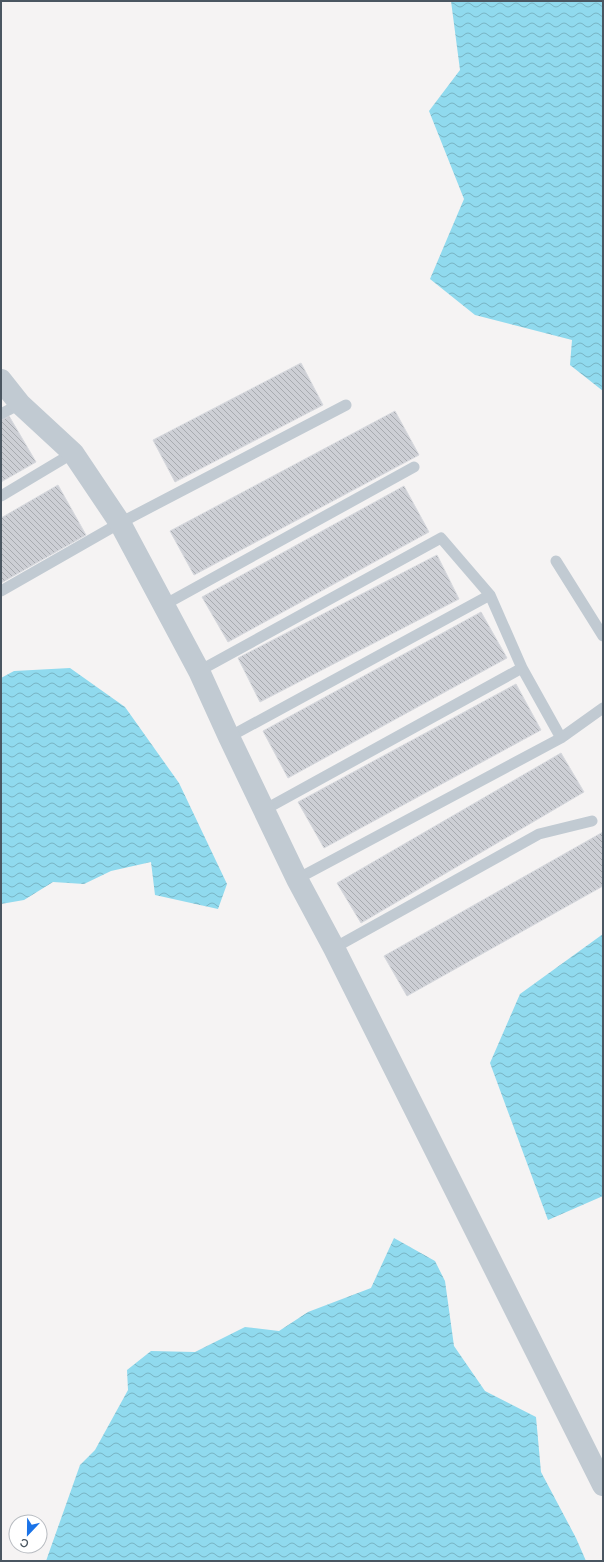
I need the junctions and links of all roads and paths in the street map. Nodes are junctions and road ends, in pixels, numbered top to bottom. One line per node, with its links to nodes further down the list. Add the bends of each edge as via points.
1 (1, 380): 2 (street)
2 (20, 404): 4 (lane); 5 (street)
3 (346, 405): 8 (lane)
4 (1, 414)
5 (73, 453): 7 (lane); 8 (street)
6 (414, 467): 12 (lane)
7 (1, 496)
8 (120, 523): 10 (lane); 12 (street)
9 (556, 561): 13 (lane)
10 (1, 591)
11 (490, 595): 14 (lane); 15 (lane, via 441,538); 17 (lane)
12 (164, 605): 15 (street)
13 (603, 636)
14 (522, 668): 18 (lane); 19 (lane)
15 (199, 671): 17 (street)
16 (603, 708): 18 (lane)
17 (228, 737): 19 (street)
18 (561, 738): 21 (lane)
19 (264, 810): 21 (street)
20 (592, 821): 22 (lane, via 539,834)
21 (297, 879): 22 (street)
22 (334, 948): 23 (street)
23 (603, 1485)

